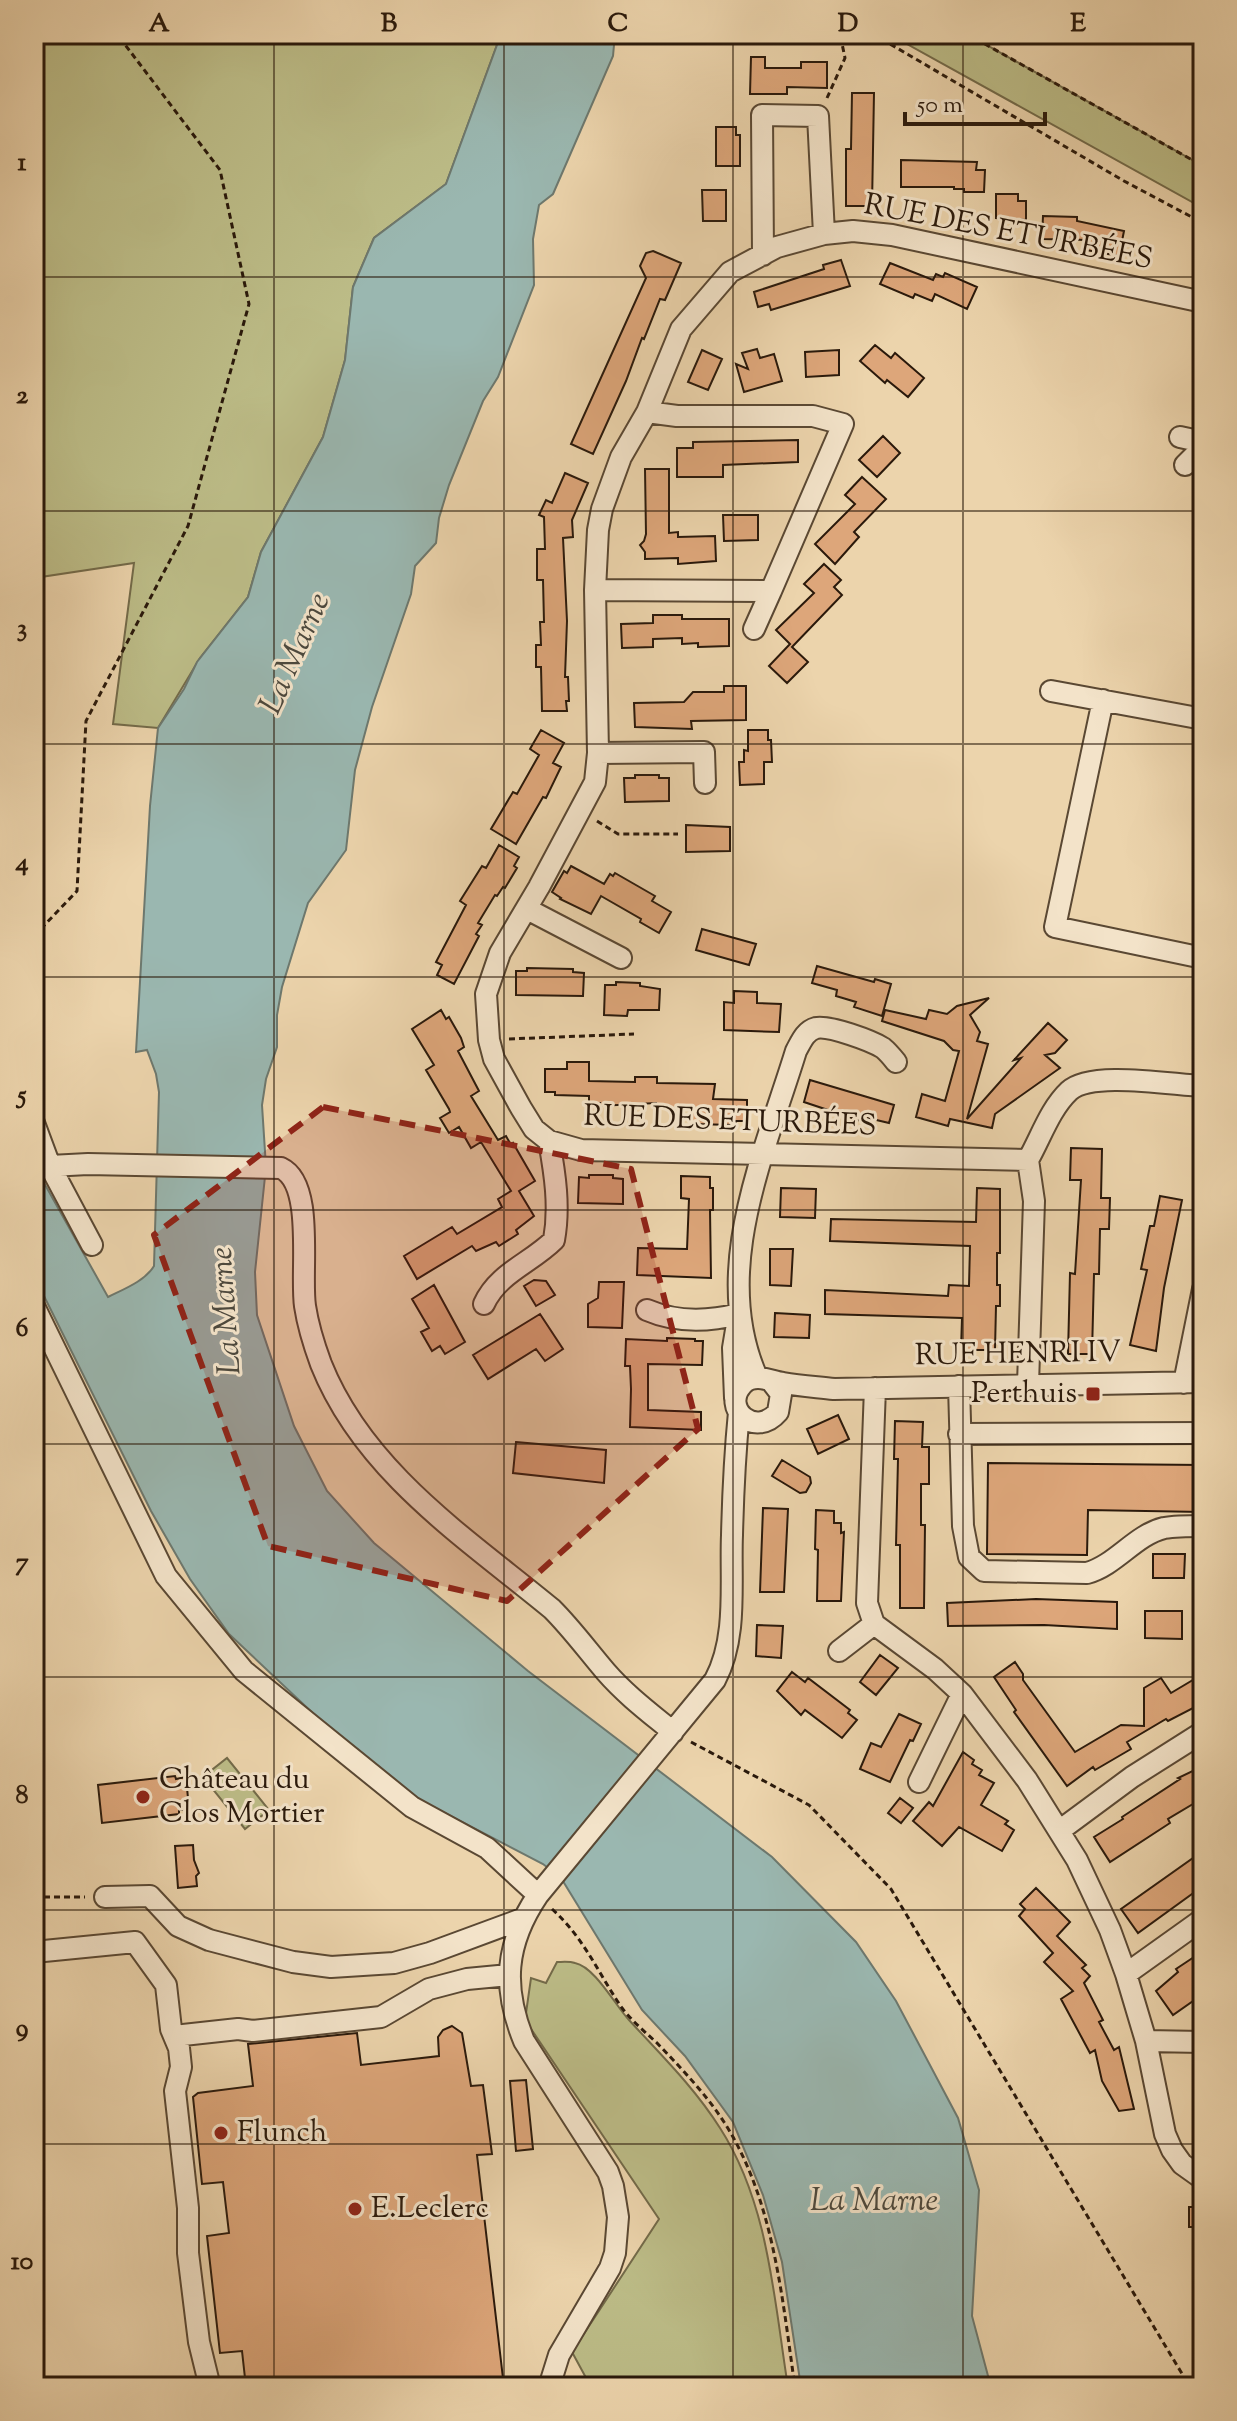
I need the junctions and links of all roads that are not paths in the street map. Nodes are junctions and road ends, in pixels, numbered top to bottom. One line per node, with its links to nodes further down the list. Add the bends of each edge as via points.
1 (824, 234): 2 (street, RUE DES ETURBÉES); 2 (street, via 818,116 762,115); 3 (street, RUE DES ETURBÉES, via 892,235)
2 (763, 255): 4 (street, RUE DES ETURBÉES, via 730,272 681,329)
3 (1203, 302)
4 (647, 412): 8 (street, RUE DES ETURBÉES, via 621,457 602,509); 9 (street, via 813,416 843,424)
5 (1180, 437): 6 (street)
6 (1203, 444): 7 (street)
7 (1185, 465)
8 (595, 590): 9 (street); 14 (street, RUE DES ETURBÉES)
9 (771, 591): 10 (street)
10 (754, 629)
11 (1051, 691): 12 (street)
12 (1103, 700): 13 (street); 18 (street, via 1055,927)
13 (1203, 719)
14 (598, 753): 15 (street, via 704,752); 16 (street, RUE DES ETURBÉES, via 595,782)
15 (705, 783)
16 (527, 909): 17 (street); 22 (street, RUE DES ETURBÉES, via 491,976 486,994 489,1040 521,1108)
17 (621, 958)
18 (1203, 958)
19 (896, 1062): 23 (street, via 875,1044 828,1028 807,1033 796,1051)
20 (1203, 1086): 24 (street, via 1094,1080 1070,1089)
21 (34, 1123): 25 (street)
22 (549, 1141): 23 (street, RUE DES ETURBÉES, via 581,1150); 28 (street, via 555,1173 554,1240 502,1279)
23 (765, 1154): 24 (street, RUE DES ETURBÉES); 31 (street, via 741,1236)
24 (1028, 1160): 34 (street, via 1034,1201)
25 (50, 1166): 26 (street); 48 (street, via 281,1168 294,1179 301,1196 305,1303 312,1339 334,1393 364,1441 408,1489 552,1609 632,1699)
26 (92, 1245)
27 (1203, 1289): 33 (street)
28 (484, 1304)
29 (34, 1306): 52 (street, via 166,1576 244,1671 412,1807 487,1848)
30 (647, 1310): 31 (street, via 681,1321)
31 (739, 1314): 32 (street, via 746,1351); 38 (street, via 733,1348)
32 (764, 1379): 37 (street, RUE HENRI IV); 38 (street, via 742,1385); 39 (street, via 781,1394)
33 (1193, 1383): 34 (street, RUE HENRI IV)
34 (1028, 1384): 35 (street, RUE HENRI IV)
35 (959, 1386): 36 (street, RUE HENRI IV); 42 (street)
36 (875, 1388): 37 (street, RUE HENRI IV); 45 (street, via 867,1603)
37 (834, 1389): 39 (street, RUE HENRI IV)
38 (737, 1406): 40 (street, via 751,1423); 43 (street)
39 (781, 1407): 40 (street)
40 (763, 1423): 43 (street)
41 (1203, 1433): 42 (street)
42 (959, 1434): 44 (street, via 963,1526 969,1557 984,1571 1087,1573 1163,1528)
43 (735, 1471): 48 (street, via 727,1651 715,1680)
44 (1203, 1526)
45 (874, 1624): 46 (street); 47 (street)
46 (839, 1651)
47 (962, 1694): 50 (street); 51 (street)
48 (673, 1732): 52 (street)
49 (1203, 1732): 51 (street)
50 (919, 1782)
51 (1059, 1831): 57 (street, via 1094,1894)
52 (538, 1895): 54 (street)
53 (105, 1897): 54 (street, via 150,1896 178,1926 209,1940 331,1967 394,1963)
54 (522, 1919): 58 (street)
55 (1203, 1919): 57 (street)
56 (34, 1952): 59 (street, via 135,1942 166,1985)
57 (1126, 1974): 60 (street)
58 (509, 1975): 59 (street, via 429,1989 381,2017); 64 (street, via 524,2041 608,2172 617,2204 610,2268 559,2355)
59 (174, 2036): 63 (street, via 181,2067 175,2091 188,2253)
60 (1146, 2041): 61 (street); 62 (street, via 1165,2134 1182,2164)
61 (1203, 2042)
62 (1203, 2179)
63 (210, 2387)
64 (549, 2387)

